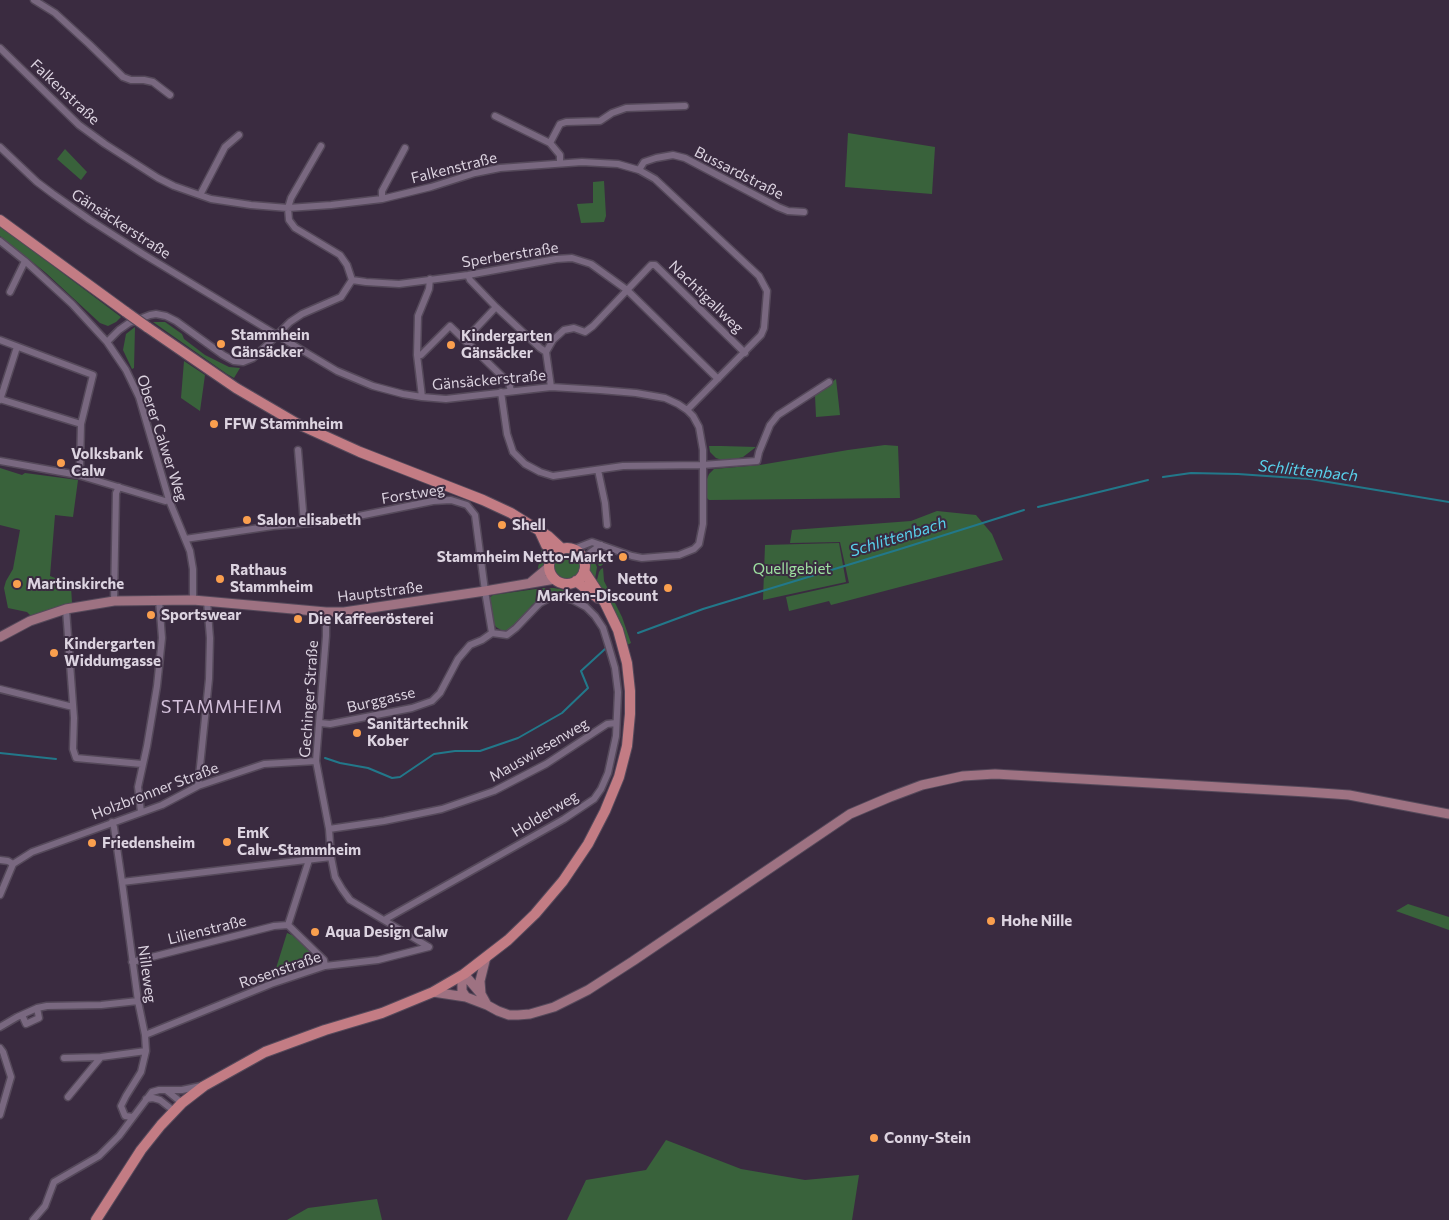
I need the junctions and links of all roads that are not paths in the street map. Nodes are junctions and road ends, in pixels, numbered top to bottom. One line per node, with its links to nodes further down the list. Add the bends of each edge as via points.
1 (34, 0): 3 (street, via 55,13 123,77 153,82)
2 (0, 48): 13 (street, Falkenstraße, via 79,125 158,178)
3 (170, 95)
4 (685, 106): 7 (street, via 626,108 600,121 566,122 560,124)
5 (495, 116): 7 (street)
6 (239, 135): 13 (street, via 224,147)
7 (550, 144): 11 (street, via 560,155)
8 (321, 146): 15 (street)
9 (0, 147): 26 (street, Gänsäckerstraße, via 37,182 90,220)
10 (405, 148): 14 (street, via 382,192)
11 (560, 163): 12 (street, Falkenstraße, via 612,164); 14 (street, Falkenstraße, via 500,168)
12 (639, 170): 16 (street, Bussardstraße, via 644,162 656,158 673,155 685,158 778,207); 32 (street, Falkenstraße, via 655,179 759,276 767,292 764,328 762,336)
13 (200, 195): 15 (street, Falkenstraße)
14 (382, 199): 15 (street, Falkenstraße)
15 (288, 208): 21 (street, via 289,220 295,228 340,255)
16 (804, 212)
17 (0, 220): 55 (main road, bridge, via 236,388 296,422 368,455 511,513 532,525 540,532 546,545)
18 (0, 241): 19 (street, Oberer Calwer Weg)
19 (25, 261): 24 (street); 29 (street, Oberer Calwer Weg)
20 (468, 275): 22 (street, Sperberstraße); 23 (street, Sperberstraße, via 572,258 590,264); 25 (street)
21 (352, 280): 22 (street, Sperberstraße, via 399,284); 26 (street, via 341,297 302,314)
22 (430, 280): 33 (street, via 418,316)
23 (627, 290): 31 (street, via 593,326 585,332 574,328 564,330); 32 (street, Nachtigallweg, via 651,265 655,265); 34 (street, Sperberstraße)
24 (10, 292)
25 (496, 307): 28 (street); 31 (street)
26 (277, 335): 29 (street, via 253,358 234,361 176,321 156,314 129,323); 39 (street, Gänsäckerstraße, via 337,371 373,386)
27 (0, 340): 30 (street)
28 (465, 340): 33 (street, via 450,326); 37 (street, via 509,382)
29 (107, 342): 49 (street, Oberer Calwer Weg, via 139,397)
30 (17, 347): 40 (street); 42 (street, via 93,375)
31 (546, 352): 36 (street)
32 (745, 353): 34 (street, Falkenstraße)
33 (416, 355): 39 (street)
34 (718, 379): 41 (street, Falkenstraße)
35 (829, 382): 45 (street, via 778,415 770,425 758,461)
36 (551, 387): 37 (street, Gänsäckerstraße); 41 (street, Gänsäckerstraße, via 636,393 665,398)
37 (510, 391): 38 (street, Gänsäckerstraße)
38 (501, 392): 39 (street, Gänsäckerstraße, via 446,399); 46 (street, via 513,452 525,464 554,476)
39 (422, 398)
40 (0, 400): 42 (street)
41 (687, 410): 45 (street, via 699,427)
42 (81, 424): 47 (street)
43 (298, 450): 50 (street)
44 (0, 461): 47 (street)
45 (702, 465): 46 (street, via 623,466); 53 (street, via 703,524 701,539 694,550 642,558)
46 (598, 470): 51 (street)
47 (78, 475): 48 (street)
48 (119, 487): 49 (street); 67 (street, via 116,493)
49 (169, 500): 52 (street, Oberer Calwer Weg)
50 (304, 523): 52 (street, Forstweg); 62 (street, Forstweg, via 334,521 433,501 451,500 466,505 475,515)
51 (607, 525)
52 (186, 540): 65 (street, Oberer Calwer Weg, via 193,569)
53 (601, 545): 54 (street, via 592,542); 56 (street)
54 (574, 549): 55 (main road); 56 (main road)
55 (558, 551): 57 (main road)
56 (584, 560): 58 (main road)
57 (549, 567): 59 (main road); 61 (street)
58 (584, 572): 60 (main road); 68 (main road)
59 (555, 579): 60 (main road, via 565,584); 61 (street, Hauptstraße)
60 (576, 581): 68 (main road)
61 (530, 583): 62 (street, Hauptstraße)
62 (485, 591): 70 (street, Hauptstraße, via 369,609); 71 (street)
63 (561, 597): 71 (street, Burggasse, via 551,597 540,603 508,635); 75 (street, Holderweg, via 586,607 603,628 615,668 618,692)
64 (159, 600): 65 (street, Hauptstraße); 67 (street, Hauptstraße); 78 (street, via 162,638 157,686)
65 (193, 600): 66 (street, Hauptstraße)
66 (207, 601): 70 (street, Hauptstraße); 79 (street, via 209,679)
67 (114, 602): 69 (street, Hauptstraße)
68 (605, 603): 93 (main road, via 618,630 630,691 627,746 619,777 588,844 563,881 535,914)
69 (66, 609): 72 (street, Hauptstraße, via 30,621); 74 (street)
70 (326, 612): 76 (street, Gechinger Straße)
71 (492, 633): 76 (street, Burggasse, via 470,645 432,701 412,708)
72 (0, 637)
73 (0, 689): 74 (street)
74 (73, 708): 78 (street, via 76,758)
75 (616, 723): 83 (street, Mauswiesenweg, via 607,724 546,764 494,791 442,809); 90 (street, Holderweg, via 608,772 594,799)
76 (320, 724): 77 (street, Gechinger Straße)
77 (316, 761): 79 (street, Holzbronner Straße, via 264,764); 83 (street, Gechinger Straße)
78 (142, 764): 80 (street, via 138,787)
79 (198, 786): 80 (street, Holzbronner Straße)
80 (141, 812): 82 (street, Holzbronner Straße)
81 (1449, 814): 101 (street, via 1307,792 995,774 962,776 922,785 850,814 572,999 543,1011 518,1015 498,1012)
82 (112, 822): 87 (street, Holzbronner Straße, via 32,852); 88 (street, Nilleweg)
83 (329, 829): 84 (street, Gechinger Straße)
84 (332, 857): 86 (street); 90 (street, Gechinger Straße, via 335,877 350,900)
85 (0, 860): 87 (street)
86 (309, 860): 88 (street); 91 (street)
87 (13, 864): 89 (street)
88 (122, 882): 94 (street, Nilleweg)
89 (0, 895)
90 (384, 920): 92 (street, Gechinger Straße)
91 (288, 925): 94 (street, Lilienstraße); 95 (street, via 324,960)
92 (429, 947): 95 (street, Rosenstraße, via 378,960)
93 (486, 957): 96 (main road); 98 (street, via 480,981)
94 (132, 962): 100 (street, Nilleweg)
95 (325, 966): 105 (street, Rosenstraße, via 270,984)
96 (464, 974): 97 (main road); 98 (street); 99 (street, via 462,991)
97 (433, 992): 99 (street); 110 (main road, via 382,1013 265,1052)
98 (481, 994): 101 (street)
99 (466, 997): 101 (street)
100 (138, 1001): 102 (street); 105 (street, Nilleweg)
101 (487, 1005)
102 (37, 1008): 103 (street); 103 (street, via 39,1018 26,1024)
103 (22, 1014): 104 (street)
104 (0, 1027)
105 (145, 1035): 107 (street, Nilleweg)
106 (0, 1048): 116 (street, via 10,1077)
107 (146, 1051): 108 (street); 117 (street, Nilleweg, via 141,1072 122,1106 124,1116)
108 (100, 1057): 109 (street); 112 (street)
109 (64, 1058)
110 (204, 1086): 111 (street); 114 (main road)
111 (166, 1090): 113 (street, via 152,1092); 114 (street)
112 (68, 1097)
113 (146, 1099): 115 (street, via 160,1100); 117 (street)
114 (182, 1104): 115 (main road)
115 (174, 1111): 119 (main road, via 141,1150)
116 (0, 1115)
117 (134, 1117): 118 (street, via 99,1156 54,1182 45,1206)
118 (33, 1220)
119 (96, 1220)

